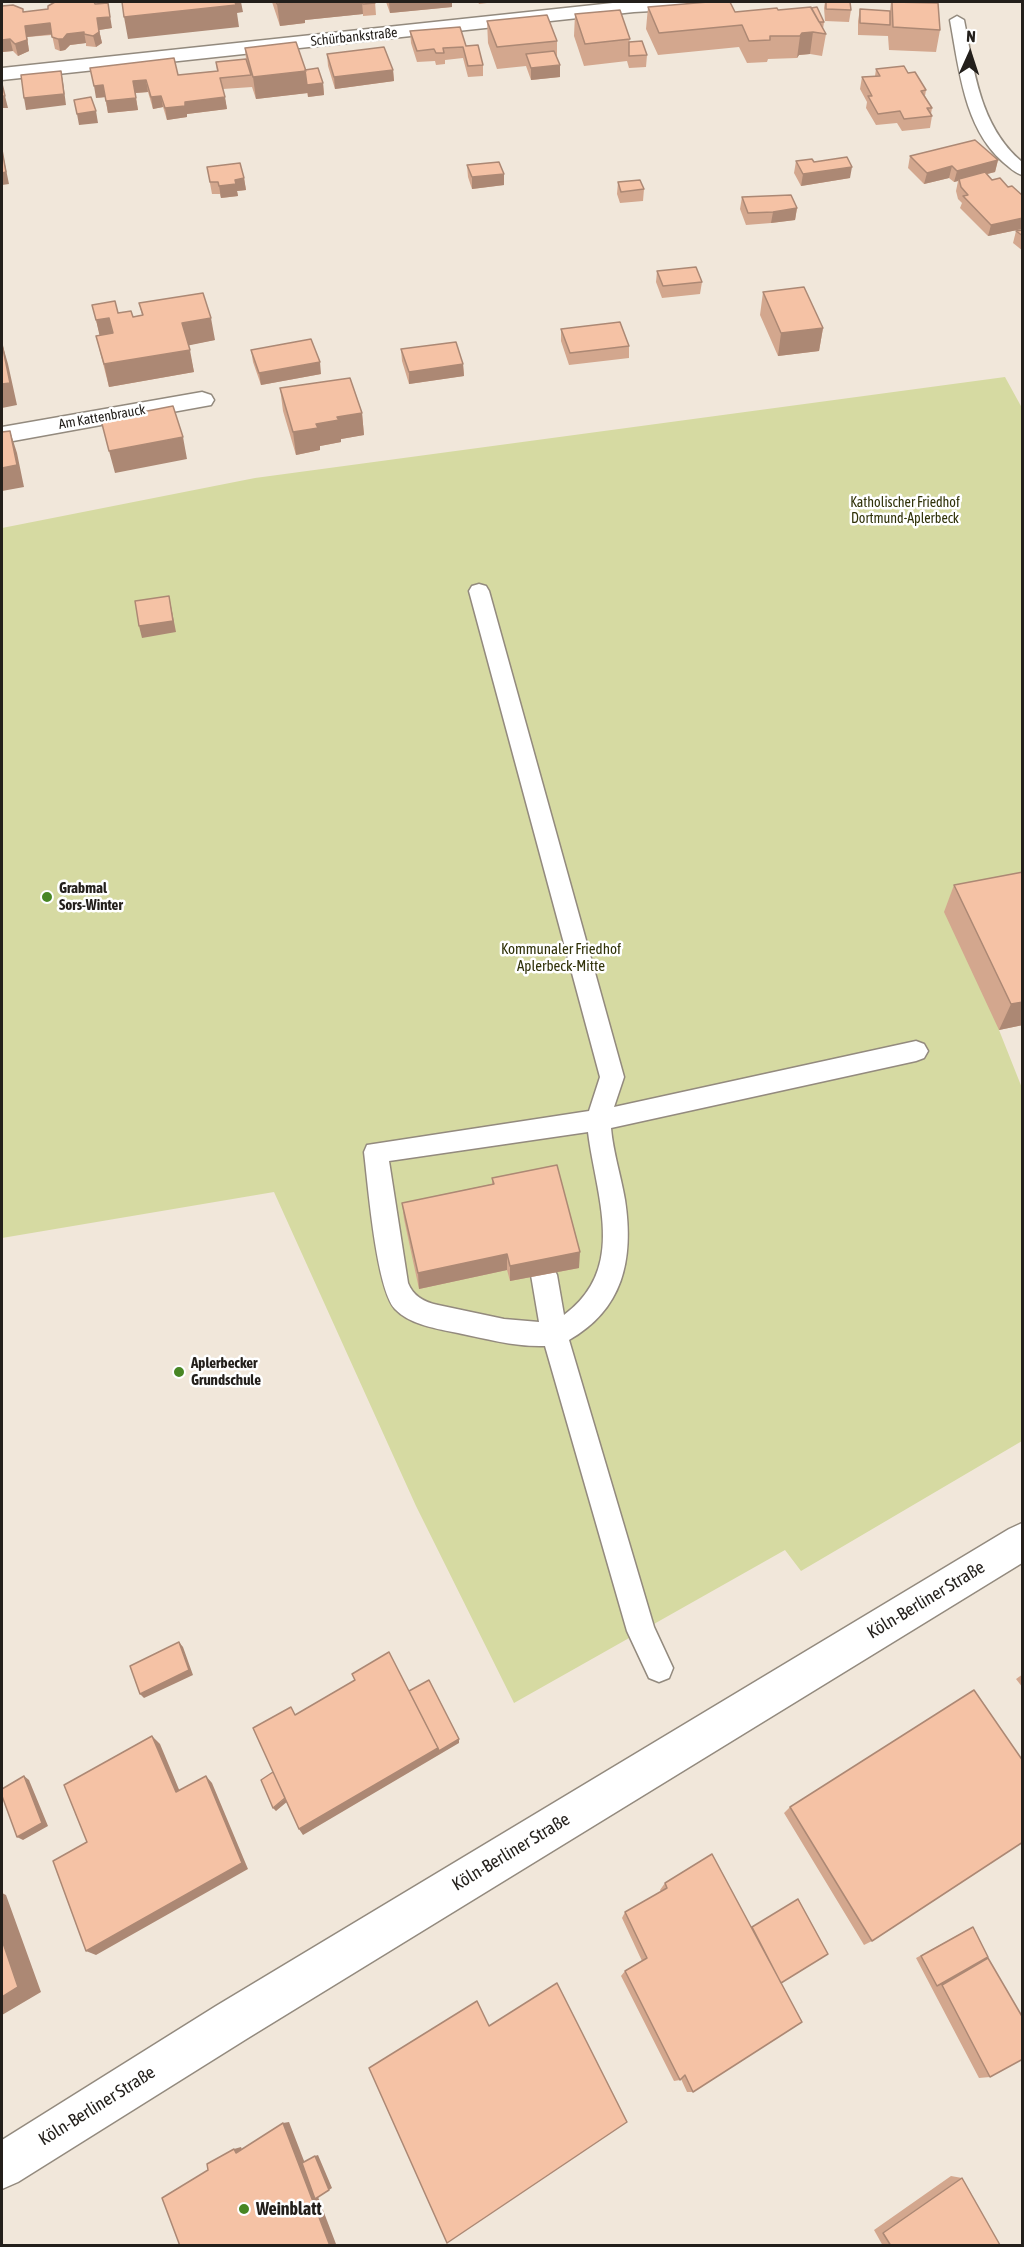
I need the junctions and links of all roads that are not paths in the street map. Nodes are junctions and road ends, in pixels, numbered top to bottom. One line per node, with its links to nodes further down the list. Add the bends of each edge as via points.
1 (706, 2): 3 (street, Schürbankstraße)
2 (957, 20): 4 (lane, via 979,117 1009,161)
3 (2, 74)
4 (1023, 170)
5 (202, 400): 6 (street, Am Kattenbrauck)
6 (2, 435)
7 (479, 591): 9 (lane, via 612,1077)
8 (915, 1052): 9 (lane)
9 (599, 1120): 11 (lane, via 614,1211 611,1273 605,1293 595,1305); 11 (lane, via 376,1152 395,1283 403,1302 443,1318)
10 (544, 1275): 11 (lane)
11 (554, 1334): 13 (lane, via 641,1630)
12 (1023, 1542): 14 (street, Köln-Berliner Straße)
13 (659, 1668)
14 (2, 2166)

